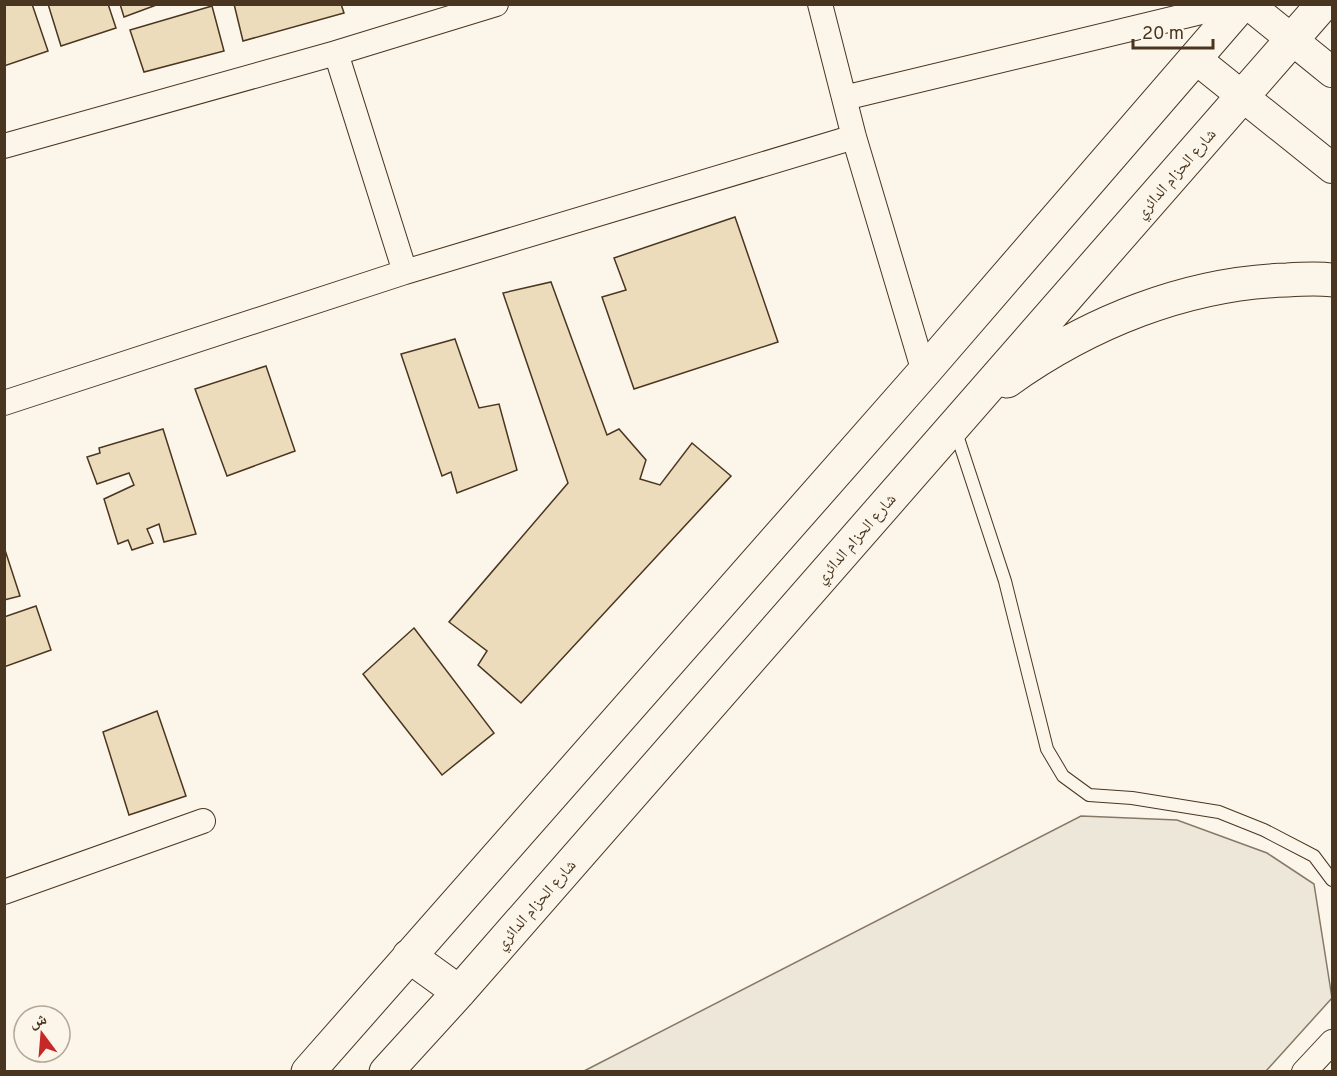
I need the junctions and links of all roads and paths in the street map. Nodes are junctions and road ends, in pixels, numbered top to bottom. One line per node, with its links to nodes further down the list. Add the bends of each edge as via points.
1 (496, 4): 8 (street)
2 (820, 4): 12 (street)
3 (1234, 4): 12 (street)
4 (1242, 4): 9 (main road)
5 (1248, 4): 7 (street)
6 (1323, 4): 7 (main road, شارع الحزام الدائري)
7 (1292, 40): 10 (street); 11 (main road, شارع الحزام الدائري)
8 (336, 53): 14 (street); 16 (street)
9 (1196, 59): 11 (street); 18 (main road)
10 (1332, 72)
11 (1242, 96): 15 (street); 20 (main road, شارع الحزام الدائري)
12 (844, 98): 13 (street)
13 (855, 137): 16 (street); 18 (street)
14 (4, 146)
15 (1332, 168)
16 (405, 272): 19 (street)
17 (1332, 280): 20 (main road, via 1256,281 1190,292 1110,321 1044,356)
18 (924, 372): 24 (main road)
19 (4, 403)
20 (960, 418): 22 (lane, via 1047,750 1063,776 1089,795 1220,812 1314,856); 25 (main road, شارع الحزام الدائري)
21 (203, 821): 23 (street)
22 (1332, 880)
23 (4, 892)
24 (409, 956): 25 (main road); 27 (main road)
25 (459, 992): 28 (main road, شارع الحزام الدائري)
26 (1332, 1042): 29 (street)
27 (308, 1071)
28 (386, 1071)
29 (1304, 1071)

